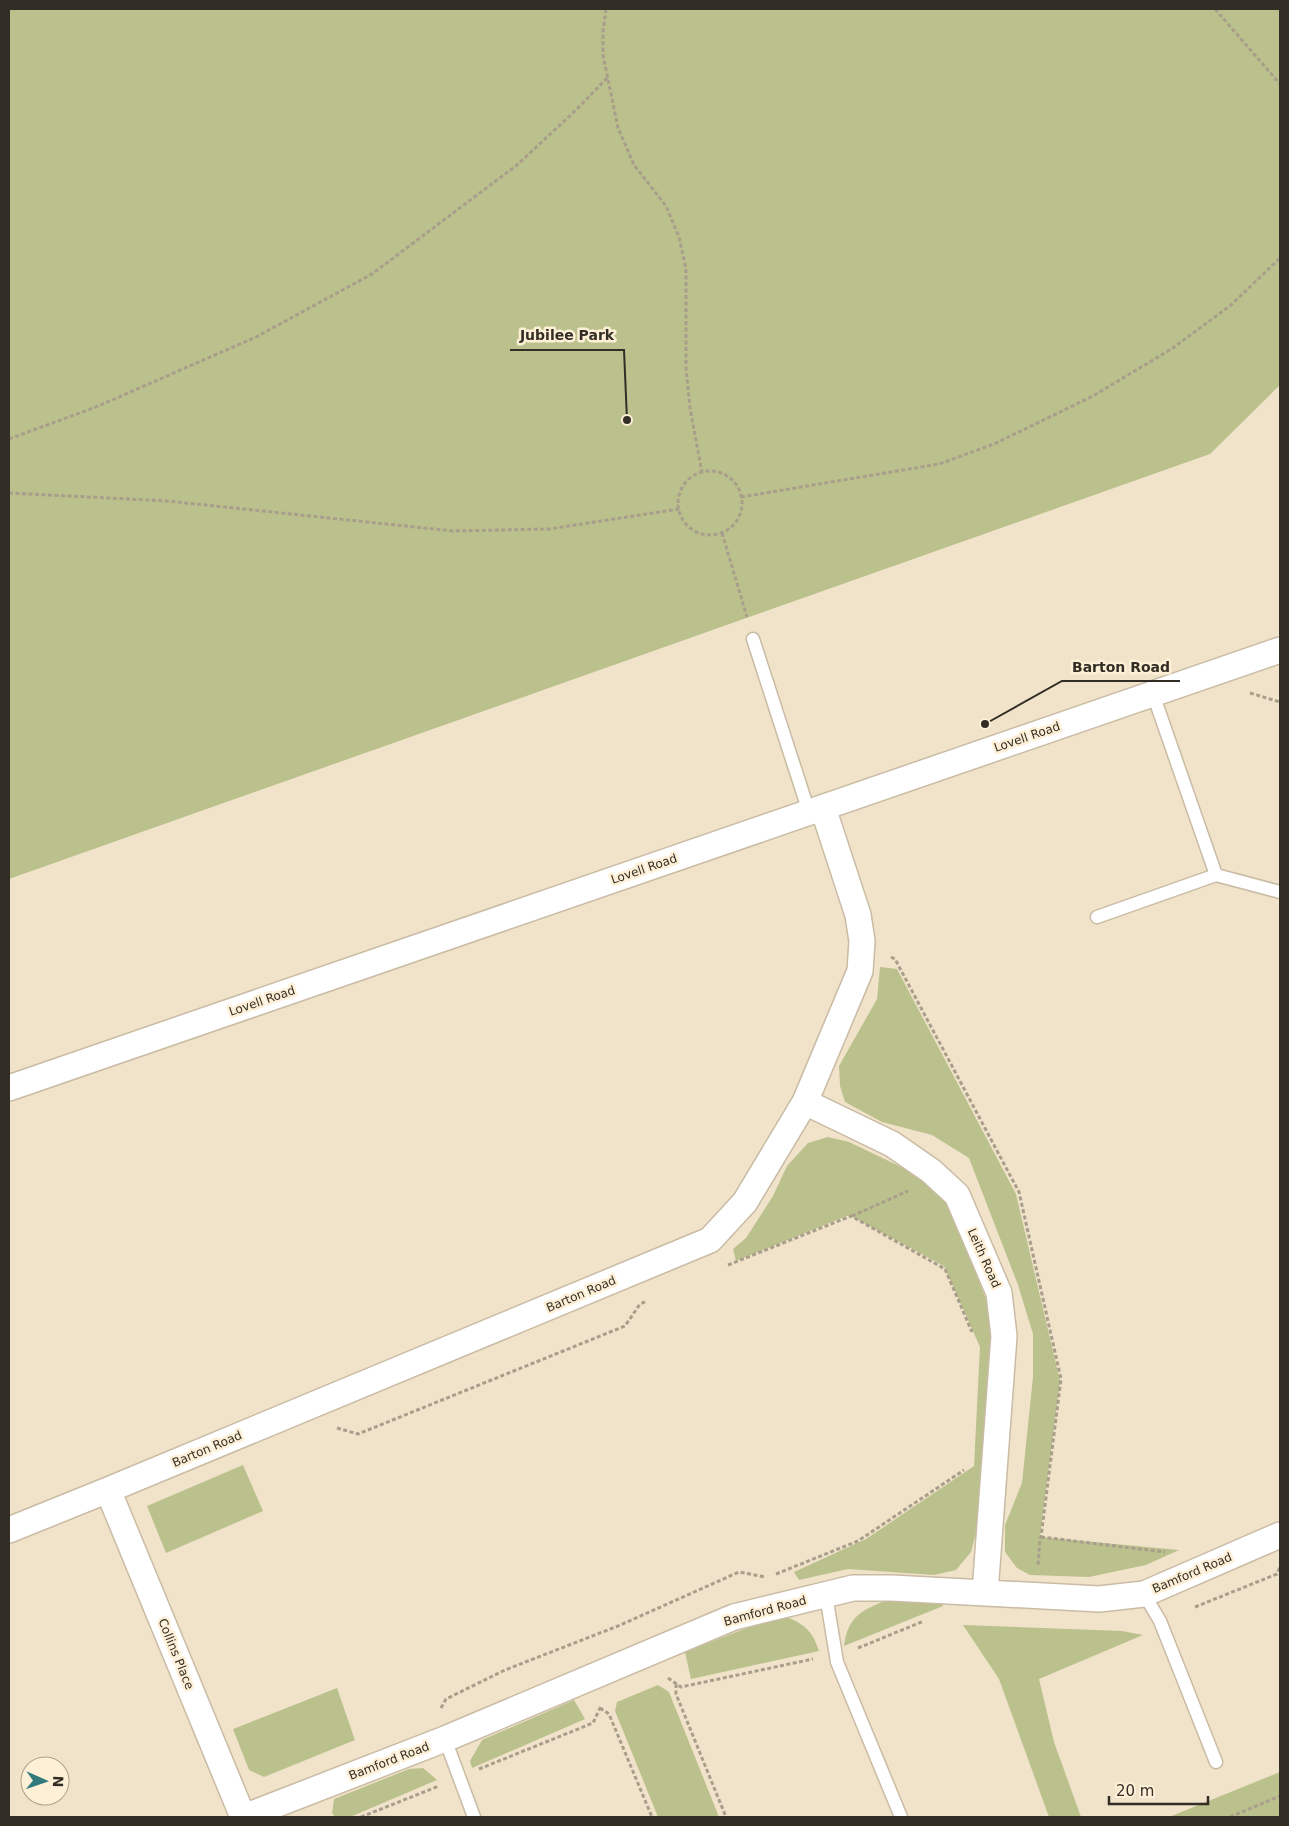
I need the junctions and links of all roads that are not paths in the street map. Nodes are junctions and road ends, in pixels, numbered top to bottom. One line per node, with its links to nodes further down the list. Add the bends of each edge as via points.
1 (753, 639): 4 (lane)
2 (1280, 650): 3 (street, Lovell Road)
3 (1153, 694): 4 (street, Lovell Road); 5 (lane)
4 (816, 810): 8 (street, Lovell Road); 9 (street, Barton Road, via 858,915 862,941 860,971)
5 (1216, 875): 6 (lane); 7 (lane)
6 (1280, 892)
7 (1097, 917)
8 (9, 1088)
9 (804, 1102): 10 (street, Barton Road, via 745,1202 710,1240); 13 (street, Leith Road, via 892,1144 931,1171 957,1195 999,1293 1004,1336)
10 (108, 1490): 11 (street, Barton Road); 18 (street, Collins Place)
11 (9, 1530)
12 (1280, 1536): 14 (street, Bamford Road)
13 (985, 1593): 14 (street, Bamford Road, via 1099,1599); 15 (street, Bamford Road, via 853,1588)
14 (1144, 1594): 17 (lane, via 1160,1621)
15 (826, 1595): 16 (street, Bamford Road, via 734,1617); 20 (lane, via 837,1662)
16 (445, 1739): 18 (street, Bamford Road); 19 (lane)
17 (1216, 1762)
18 (243, 1817)
19 (474, 1817)
20 (901, 1817)

